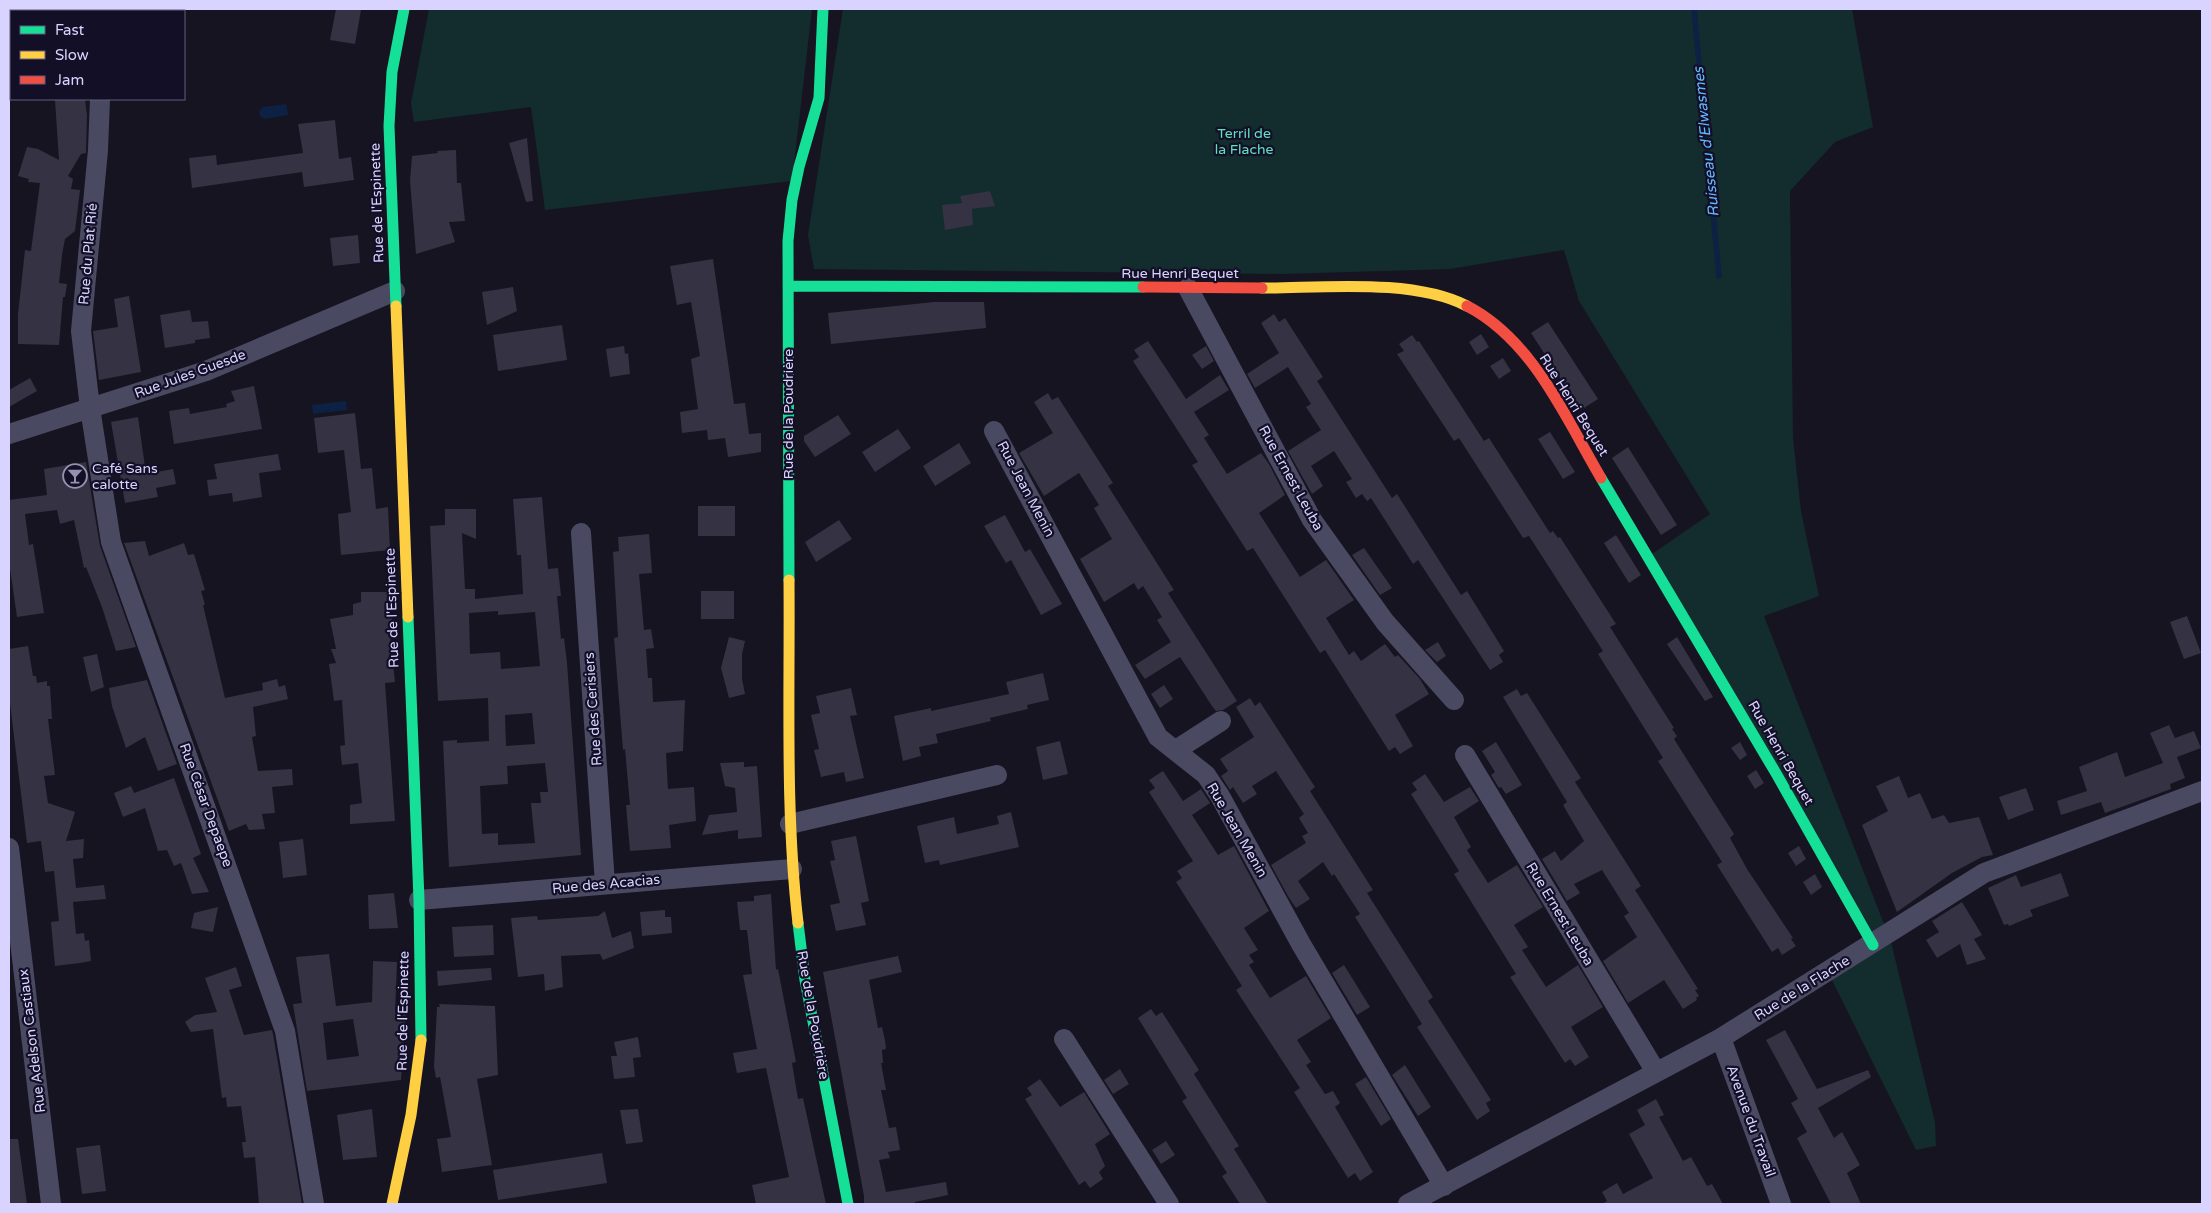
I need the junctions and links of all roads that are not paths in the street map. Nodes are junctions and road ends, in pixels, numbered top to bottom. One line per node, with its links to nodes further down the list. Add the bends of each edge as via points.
1 (404, 9): 6 (street, Rue de l'Espinette, via 389,101)
2 (823, 9): 4 (street, Rue de la Poudrière, via 819,98 792,200)
3 (100, 100): 7 (street, Rue du Plat Rié, via 81,331)
4 (788, 286): 5 (street, Rue Henri Bequet); 17 (street, Rue de la Poudrière)
5 (1188, 288): 11 (street, Rue Ernest Leuba, via 1312,520 1385,622); 22 (street, Rue Henri Bequet, via 1394,288 1426,291 1455,300 1488,317 1511,338 1540,373)
6 (394, 291): 7 (street, Rue Jules Guesde, via 206,371); 21 (street, Rue de l'Espinette)
7 (90, 408): 9 (street, Rue Jules Guesde); 28 (street, Rue César Depaepe, via 111,542 286,1031)
8 (994, 430): 13 (street, Rue Jean Menin, via 1158,736)
9 (9, 434)
10 (580, 533): 20 (street, Rue des Cerisiers)
11 (1454, 700)
12 (1221, 721): 13 (street)
13 (1176, 750): 26 (street, Rue Jean Menin, via 1206,775 1220,796 1301,944)
14 (1465, 755): 25 (street, Rue Ernest Leuba)
15 (997, 775): 17 (street)
16 (2202, 791): 22 (street, Rue de la Flache, via 1984,874)
17 (790, 824): 19 (street, Rue de la Poudrière)
18 (9, 848): 27 (street, Rue Adelson Castiaux)
19 (792, 869): 20 (street, Rue des Acacias); 30 (street, Rue de la Poudrière, via 805,980)
20 (605, 884): 21 (street, Rue des Acacias)
21 (419, 900): 29 (street, Rue de l'Espinette, via 419,1060)
22 (1873, 944): 23 (street, Rue de la Flache)
23 (1721, 1038): 25 (street, Rue de la Flache); 33 (street, Avenue du Travail)
24 (1064, 1039): 31 (street)
25 (1656, 1072): 26 (street, Rue de la Flache)
26 (1444, 1186): 32 (street, Rue de la Flache)
27 (51, 1204)
28 (314, 1204)
29 (392, 1204)
30 (848, 1204)
31 (1169, 1204)
32 (1408, 1204)
33 (1781, 1204)

